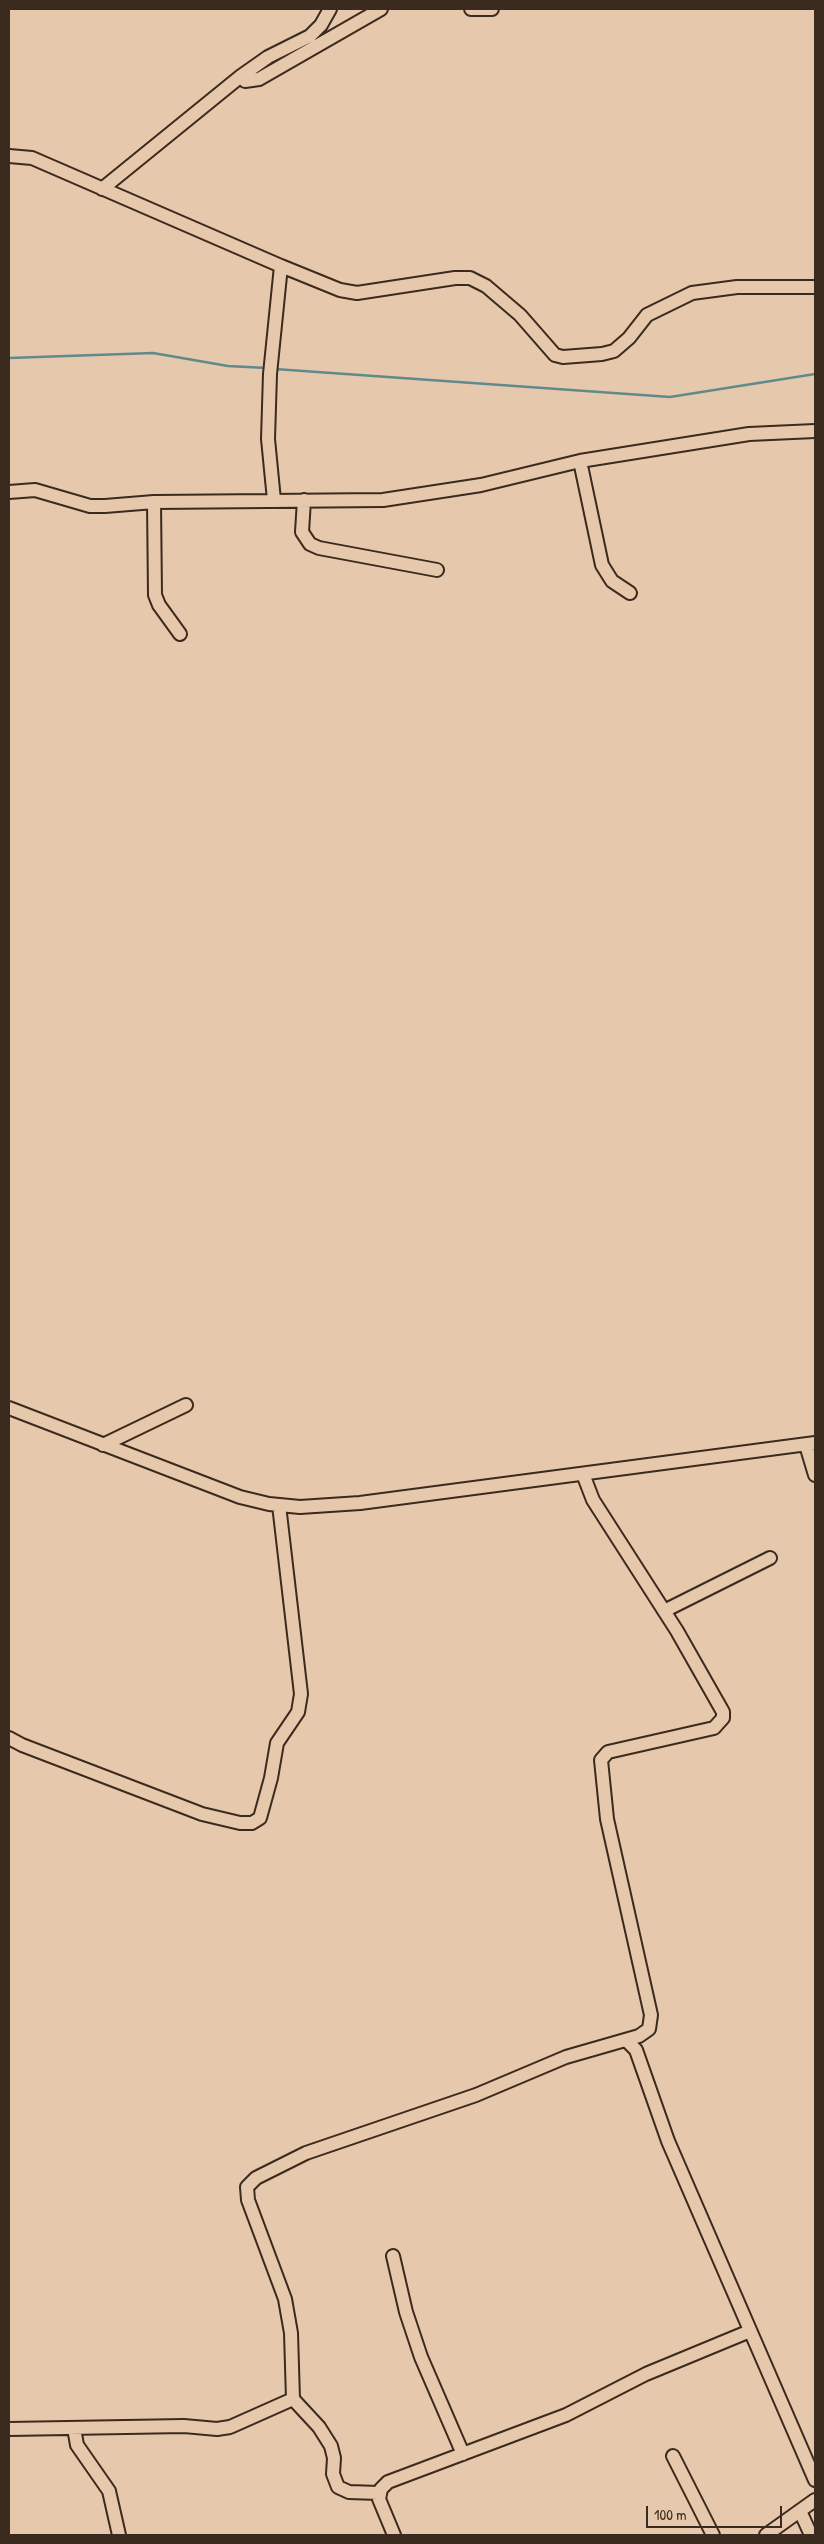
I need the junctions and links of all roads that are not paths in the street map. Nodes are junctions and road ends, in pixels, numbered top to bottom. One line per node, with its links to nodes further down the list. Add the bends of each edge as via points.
1 (330, 9): 5 (street, via 322,25 310,36 268,57)
2 (381, 9): 5 (street, via 259,78 245,82)
3 (471, 9): 4 (street)
4 (492, 9)
5 (241, 76): 7 (street)
6 (9, 156): 7 (street, via 32,158)
7 (102, 189): 8 (street)
8 (281, 266): 9 (street, via 340,290 356,293 470,278 493,292 520,315 556,355 563,357 614,351 647,315 692,294 737,287); 13 (street, via 270,374 268,439)
9 (815, 287)
10 (815, 431): 11 (street, via 749,434)
11 (580, 461): 14 (street, via 481,485 383,500); 17 (street, via 602,566 612,581)
12 (9, 492): 15 (street, via 35,490 90,506)
13 (274, 500): 14 (street); 15 (street)
14 (304, 500): 16 (street, via 302,532 310,544)
15 (154, 502): 18 (street, via 154,595)
16 (437, 570)
17 (630, 593)
18 (180, 634)
19 (186, 1405): 21 (street)
20 (9, 1408): 21 (street)
21 (103, 1444): 25 (street, via 240,1497)
22 (811, 1444): 23 (street); 24 (street)
23 (583, 1474): 25 (street, via 360,1503 300,1507); 27 (street, via 593,1500)
24 (815, 1476)
25 (279, 1505): 28 (street, via 301,1694 298,1712 277,1743 260,1818 252,1823 240,1823 202,1814)
26 (770, 1558): 27 (street)
27 (664, 1611): 29 (street, via 723,1712 723,1718 714,1728 608,1752 601,1760 607,1819 651,2015 649,2029)
28 (9, 1738)
29 (626, 2040): 31 (street, via 636,2050 668,2141); 32 (street, via 566,2057 476,2095 332,2143 250,2182 248,2200 279,2278 288,2313)
30 (393, 2256): 35 (street, via 421,2357)
31 (750, 2331): 35 (street, via 646,2374 566,2415); 37 (street)
32 (293, 2398): 33 (street, via 230,2427 216,2430 184,2426); 38 (street, via 331,2446 333,2474 338,2487 349,2492)
33 (74, 2428): 34 (street); 41 (street, via 76,2445 109,2491)
34 (9, 2429)
35 (463, 2454): 38 (street, via 388,2482)
36 (674, 2456): 43 (street)
37 (815, 2480)
38 (379, 2493): 42 (street)
39 (815, 2500): 40 (street)
40 (800, 2511): 44 (street); 45 (street)
41 (119, 2535)
42 (394, 2535)
43 (713, 2535)
44 (766, 2535)
45 (811, 2535)

